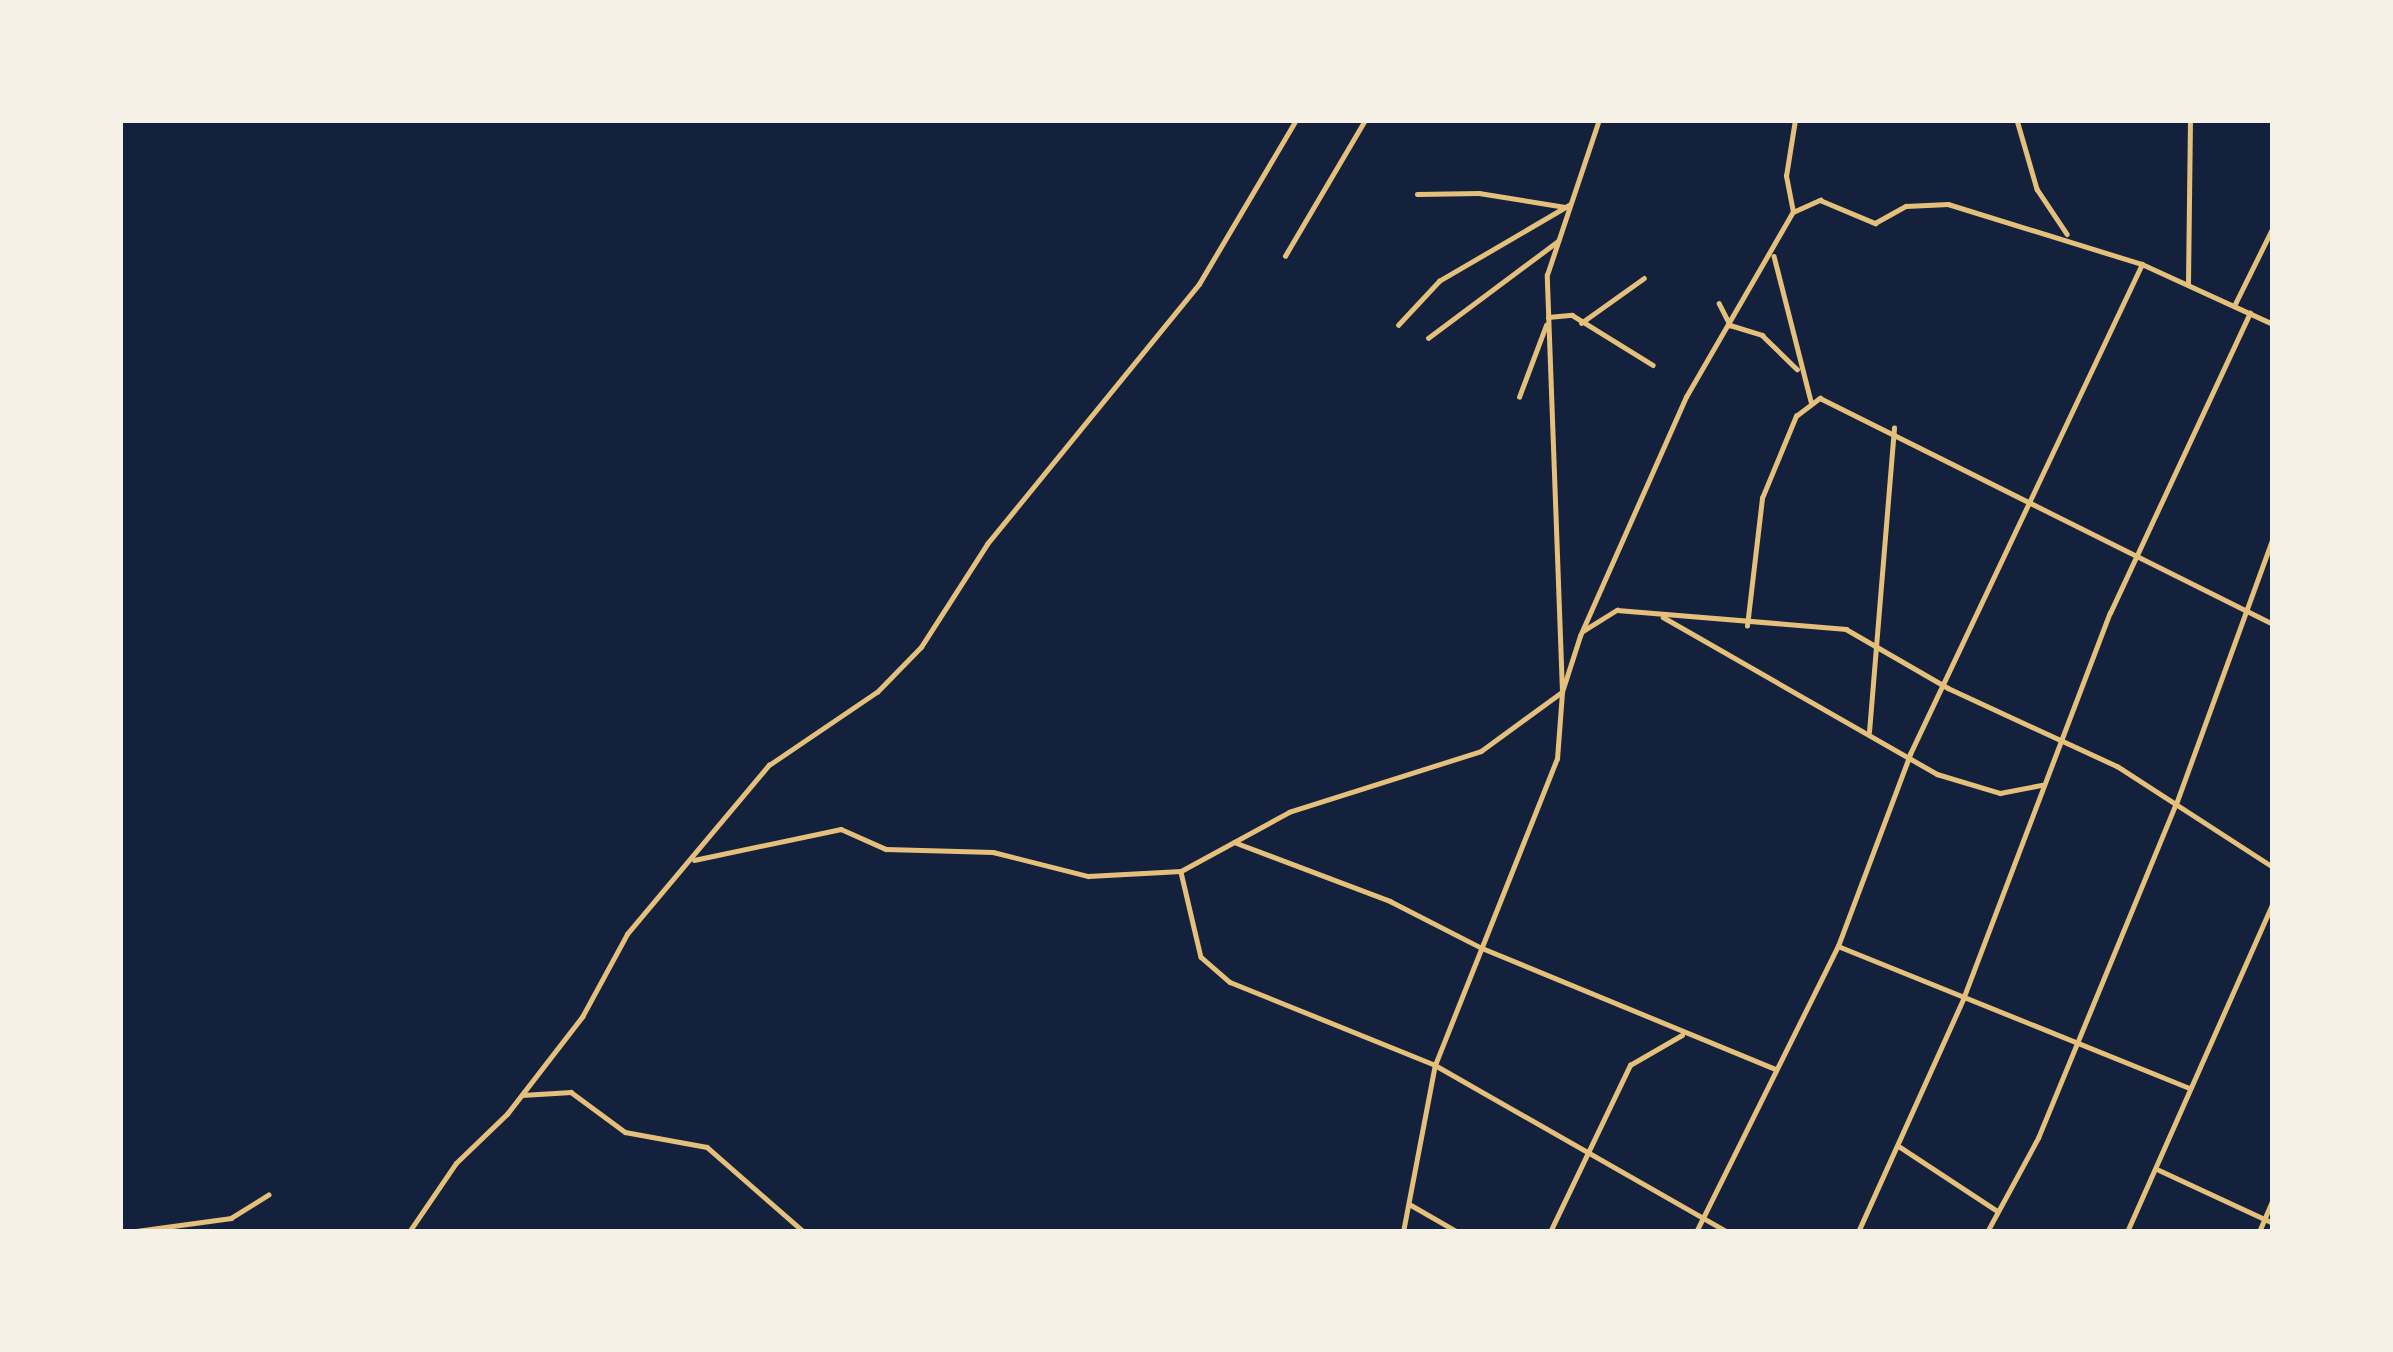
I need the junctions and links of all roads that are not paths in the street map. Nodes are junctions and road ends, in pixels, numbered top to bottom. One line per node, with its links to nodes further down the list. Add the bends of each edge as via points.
1 (1296, 120): 49 (street, via 1199,284 987,544 921,647 877,692 769,765)
2 (1365, 120): 14 (street)
3 (1599, 120): 8 (street)
4 (1795, 120): 9 (street, via 1786,176)
5 (2017, 120): 11 (street, via 2037,189)
6 (2190, 120): 17 (street)
7 (1417, 194): 8 (street)
8 (1568, 205): 12 (street); 24 (street, via 1438,281)
9 (1793, 212): 11 (street, via 1820,200 1875,223 1906,206 1948,204); 13 (street)
10 (2273, 227): 19 (street)
11 (2071, 238): 15 (street)
12 (1558, 242): 21 (street, via 1547,275); 26 (street)
13 (1774, 254): 25 (street); 28 (street)
14 (1286, 256)
15 (2142, 264): 17 (street); 32 (street)
16 (1644, 278): 22 (street)
17 (2188, 283): 19 (street)
18 (1719, 303): 25 (street)
19 (2235, 304): 20 (street)
20 (2250, 313): 23 (street); 34 (street)
21 (1548, 319): 22 (street); 29 (street); 42 (street)
22 (1581, 323): 27 (street)
23 (2273, 324)
24 (1398, 325)
25 (1730, 325): 28 (street, via 1762,335); 39 (street, via 1686,397)
26 (1428, 338)
27 (1653, 365)
28 (1801, 373): 30 (street)
29 (1519, 397)
30 (1810, 401): 31 (street, via 1830,399); 38 (street, via 1762,498)
31 (1894, 428): 32 (street); 40 (street)
32 (2026, 496): 34 (street); 41 (street)
33 (2273, 538): 35 (street)
34 (2138, 553): 35 (street); 44 (street)
35 (2245, 610): 37 (street); 47 (street)
36 (1658, 614): 38 (street); 39 (street, via 1617,610); 43 (street, via 1748,673)
37 (2273, 624)
38 (1747, 626): 40 (street, via 1846,629)
39 (1580, 636): 42 (street)
40 (1878, 649): 41 (street); 43 (street)
41 (1948, 688): 44 (street); 45 (street)
42 (1562, 692): 48 (street, via 1480,751 1288,812); 54 (street, via 1557,759)
43 (1869, 732): 45 (street)
44 (2056, 739): 46 (street); 47 (street)
45 (1910, 754): 46 (street, via 1983,790); 53 (street)
46 (2041, 785): 55 (street)
47 (2176, 804): 50 (street); 57 (street)
48 (1234, 842): 51 (street); 54 (street, via 1390,901)
49 (694, 860): 51 (street, via 841,829 886,849 992,852 1088,876); 61 (street, via 627,934 608,979)
50 (2273, 868)
51 (1180, 871): 58 (street, via 1193,937 1215,971)
52 (2273, 903): 60 (street)
53 (1838, 946): 55 (street); 59 (street)
54 (1482, 948): 56 (street); 58 (street)
55 (1963, 999): 57 (street); 62 (street)
56 (1684, 1034): 59 (street); 63 (street, via 1630,1065)
57 (2071, 1044): 60 (street); 68 (street, via 2038,1138)
58 (1436, 1065): 63 (street); 67 (street)
59 (1779, 1070): 69 (street)
60 (2190, 1088): 64 (street)
61 (522, 1095): 73 (street, via 456,1162); 74 (street, via 571,1091 625,1132 707,1147)
62 (1900, 1147): 68 (street); 80 (street)
63 (1583, 1156): 69 (street); 77 (street)
64 (2159, 1169): 70 (street); 82 (street)
65 (268, 1196): 72 (street, via 231,1218)
66 (2273, 1199): 70 (street)
67 (1412, 1205): 75 (street); 76 (street)
68 (1996, 1210): 81 (street)
69 (1702, 1219): 78 (street); 79 (street)
70 (2264, 1220): 71 (street); 83 (street)
71 (2273, 1222)
72 (130, 1232)
73 (409, 1232)
74 (804, 1232)
75 (1403, 1232)
76 (1458, 1232)
77 (1550, 1232)
78 (1696, 1232)
79 (1728, 1232)
80 (1858, 1232)
81 (1987, 1232)
82 (2127, 1232)
83 (2259, 1232)

